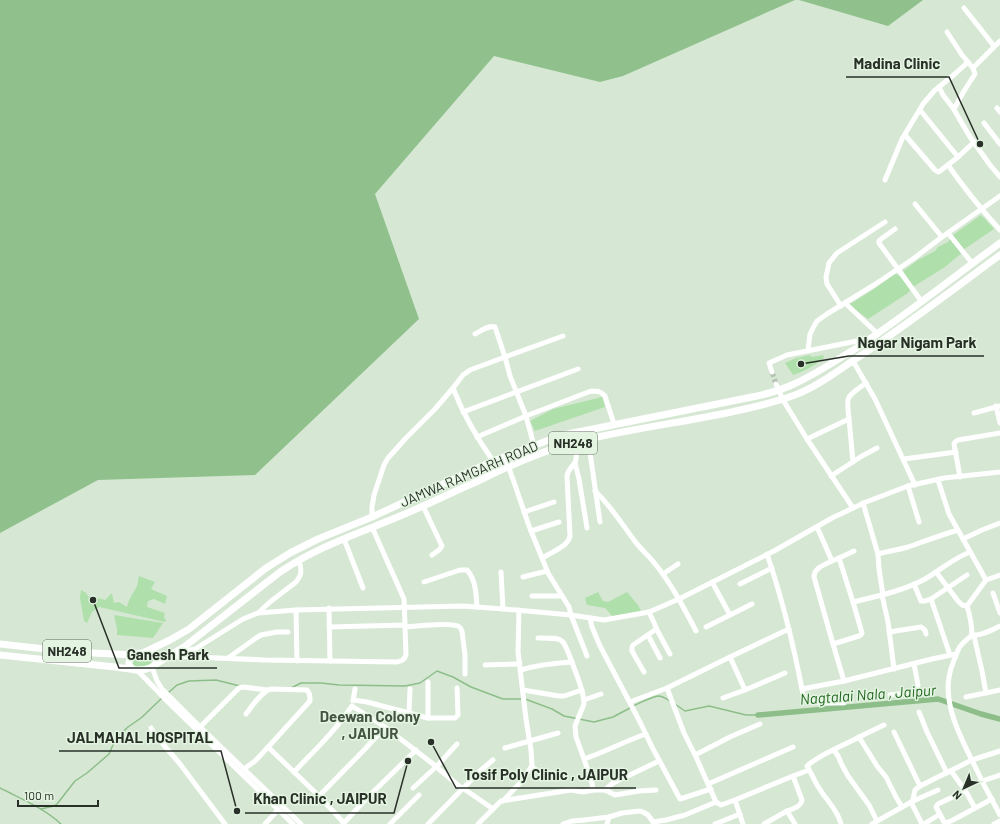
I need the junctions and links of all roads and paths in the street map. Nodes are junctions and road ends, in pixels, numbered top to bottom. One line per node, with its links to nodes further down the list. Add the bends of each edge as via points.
1 (964, 8): 4 (street)
2 (947, 32): 5 (street)
3 (1000, 41): 4 (street)
4 (994, 46): 6 (street)
5 (968, 62): 6 (street); 7 (street)
6 (972, 68): 8 (street, via 975,74)
7 (939, 87): 8 (street); 9 (street)
8 (954, 109): 12 (street)
9 (920, 110): 11 (street); 14 (street)
10 (984, 123): 13 (street)
11 (905, 135): 15 (street, via 935,170 938,172); 17 (street)
12 (974, 142): 14 (street); 16 (street)
13 (1000, 144)
14 (958, 157): 15 (street)
15 (948, 165): 20 (street)
16 (1000, 177)
17 (885, 180)
18 (1000, 196): 20 (street)
19 (915, 204): 25 (street)
20 (982, 210): 23 (street); 24 (street)
21 (885, 222): 31 (street, via 837,253 828,263 827,284)
22 (895, 229): 29 (street, via 879,243)
23 (1000, 230)
24 (948, 233): 25 (street); 28 (street)
25 (942, 237): 29 (street)
26 (1000, 243): 28 (highway, JAMWA RAMGARH ROAD / NH248)
27 (1000, 256): 38 (highway, JAMWA RAMGARH ROAD / NH248)
28 (972, 264): 30 (highway, JAMWA RAMGARH ROAD / NH248)
29 (898, 269): 30 (street); 31 (street)
30 (922, 302): 33 (highway, JAMWA RAMGARH ROAD / NH248)
31 (843, 304): 33 (street); 36 (street, via 817,321 810,334)
32 (475, 334): 37 (street, via 495,327)
33 (878, 334): 35 (highway, JAMWA RAMGARH ROAD / NH248)
34 (563, 336): 37 (street)
35 (871, 338): 36 (street); 42 (highway, JAMWA RAMGARH ROAD / NH248, via 809,377 794,384)
36 (808, 350): 40 (street, via 769,363)
37 (505, 357): 43 (street, via 470,370); 44 (street)
38 (853, 361): 41 (street); 45 (highway, JAMWA RAMGARH ROAD / NH248, via 825,379)
39 (578, 369): 44 (street)
40 (772, 372)
41 (866, 383): 50 (street, via 848,398); 62 (street)
42 (778, 387): 45 (street); 52 (highway, JAMWA RAMGARH ROAD / NH248, via 757,396)
43 (453, 388): 47 (street); 79 (street, via 384,464 374,495)
44 (516, 392): 47 (street); 49 (street)
45 (783, 400): 55 (highway, JAMWA RAMGARH ROAD / NH248, via 722,415); 56 (street)
46 (998, 406): 48 (street); 51 (street)
47 (463, 412): 54 (street)
48 (974, 413)
49 (526, 416): 52 (street, via 597,391 607,400); 54 (street); 58 (street)
50 (848, 420): 56 (street); 64 (street)
51 (1000, 423)
52 (614, 424): 58 (highway, JAMWA RAMGARH ROAD / NH248, via 557,437)
53 (1000, 433): 60 (street, via 958,440 954,444)
54 (477, 437): 63 (street)
55 (588, 439): 57 (highway, JAMWA RAMGARH ROAD / NH248); 73 (street)
56 (807, 439): 68 (street)
57 (575, 442): 65 (street); 66 (highway, JAMWA RAMGARH ROAD / NH248)
58 (534, 446): 61 (highway, JAMWA RAMGARH ROAD / NH248)
59 (877, 448): 64 (street)
60 (956, 452): 62 (street); 69 (street)
61 (505, 457): 63 (highway, JAMWA RAMGARH ROAD / NH248); 66 (street)
62 (904, 459): 71 (street)
63 (493, 462): 79 (highway, JAMWA RAMGARH ROAD / NH248)
64 (853, 462): 68 (street)
65 (575, 463): 86 (street); 96 (street, via 567,472 569,539 563,546)
66 (508, 467): 76 (highway, JAMWA RAMGARH ROAD / NH248); 78 (street)
67 (1000, 472): 69 (street)
68 (831, 476): 77 (street)
69 (960, 477): 70 (street)
70 (938, 480): 71 (street); 87 (street, via 949,514)
71 (915, 485): 72 (street)
72 (908, 486): 75 (street); 82 (street)
73 (595, 491): 81 (street); 105 (street)
74 (554, 502): 78 (street)
75 (863, 503): 77 (street); 94 (street)
76 (423, 506): 84 (highway, JAMWA RAMGARH ROAD / NH248); 95 (street, via 442,546)
77 (853, 508): 85 (street)
78 (524, 512): 88 (street)
79 (372, 517): 153 (highway, JAMWA RAMGARH ROAD / NH248, via 318,539 277,561 189,629)
80 (559, 522): 88 (street)
81 (600, 522)
82 (919, 522)
83 (1000, 523): 90 (street)
84 (372, 527): 89 (highway, JAMWA RAMGARH ROAD / NH248); 127 (street, via 404,599)
85 (816, 527): 93 (street); 99 (street)
86 (587, 528)
87 (958, 530): 90 (street); 94 (street)
88 (531, 531): 96 (street)
89 (344, 539): 98 (highway, JAMWA RAMGARH ROAD / NH248); 114 (street)
90 (963, 539): 92 (street)
91 (854, 550): 97 (street)
92 (970, 552): 104 (street); 109 (street)
93 (767, 554): 101 (street); 111 (street)
94 (878, 554): 117 (street)
95 (432, 555)
96 (542, 558): 102 (street)
97 (839, 558): 99 (street); 122 (street)
98 (300, 560): 132 (street, via 300,577); 152 (highway, JAMWA RAMGARH ROAD / NH248, via 280,572)
99 (832, 561): 151 (street, via 817,569 814,577)
100 (678, 564): 105 (street)
101 (772, 568): 112 (street); 142 (street)
102 (547, 571): 108 (street); 119 (street)
103 (501, 572): 128 (street)
104 (936, 572): 113 (street); 115 (street)
105 (663, 574): 120 (street)
106 (967, 575): 115 (street)
107 (1000, 575): 109 (street)
108 (523, 577)
109 (986, 580): 124 (street)
110 (424, 582): 125 (street, via 467,570 474,586)
111 (712, 582): 120 (street); 135 (street)
112 (740, 584)
113 (914, 584): 117 (street); 121 (street, via 921,601)
114 (363, 588)
115 (948, 588): 121 (street); 124 (street, via 960,604)
116 (993, 593): 133 (street)
117 (883, 595): 122 (street); 145 (street)
118 (532, 596): 119 (street)
119 (562, 596): 134 (street, via 569,606)
120 (679, 599): 131 (street); 143 (street)
121 (931, 599): 158 (street)
122 (853, 602): 151 (street, via 861,635)
123 (752, 604): 135 (street)
124 (967, 606): 148 (street)
125 (477, 607): 127 (street); 128 (street)
126 (330, 608): 127 (street); 129 (street); 139 (street)
127 (405, 608): 137 (street)
128 (503, 609): 130 (street)
129 (296, 610): 132 (street); 164 (street)
130 (519, 610): 134 (street); 170 (street)
131 (649, 612): 136 (street, via 604,620); 141 (street)
132 (258, 613): 152 (street, via 241,620 195,649)
133 (1000, 613)
134 (571, 615): 136 (street); 160 (street)
135 (730, 615): 140 (street)
136 (590, 618): 197 (street, via 600,646)
137 (405, 626): 139 (street); 165 (street, via 406,655 402,661); 175 (street, via 446,624 460,628 465,655)
138 (1000, 626): 148 (street)
139 (329, 627): 165 (street)
140 (706, 627)
141 (656, 628): 147 (street); 154 (street)
142 (789, 629): 161 (street); 182 (street)
143 (696, 631)
144 (288, 632): 162 (street, via 261,635)
145 (889, 632): 146 (street, via 921,627); 171 (street)
146 (926, 634)
147 (648, 635): 163 (street); 173 (street, via 632,647)
148 (973, 635): 155 (street); 188 (street)
149 (538, 638): 166 (street, via 556,638 563,641)
150 (0, 644): 157 (highway, NH248, via 72,652)
151 (833, 644): 176 (street)
152 (179, 650): 159 (highway, JAMWA RAMGARH ROAD / NH248)
153 (145, 652): 157 (highway, NH248); 168 (highway, via 157,658)
154 (670, 654)
155 (956, 654): 158 (street); 223 (street, via 949,677 951,708)
156 (0, 655): 172 (highway, NH248)
157 (135, 655): 172 (highway, via 129,663)
158 (950, 655): 167 (street)
159 (169, 656): 162 (street); 168 (highway, JAMWA RAMGARH ROAD / NH248)
160 (587, 656)
161 (730, 657): 179 (street); 185 (street)
162 (228, 658): 164 (street)
163 (660, 658)
164 (297, 660): 165 (street)
165 (330, 661)
166 (572, 662): 170 (street); 184 (street)
167 (914, 664): 171 (street); 190 (street, via 917,690)
168 (154, 665): 172 (highway, NH248); 195 (street, via 154,675)
169 (485, 665): 170 (street)
170 (520, 667): 187 (street)
171 (894, 669): 176 (street)
172 (136, 670): 195 (street)
173 (644, 672)
174 (785, 673): 185 (street)
175 (465, 674)
176 (844, 681): 182 (street)
177 (428, 682): 202 (street)
178 (457, 688): 202 (street, via 457,717)
179 (667, 688): 197 (street); 220 (street)
180 (355, 689): 193 (street)
181 (410, 689): 200 (street)
182 (802, 689): 196 (street, via 804,699 808,702)
183 (267, 690): 201 (street); 205 (street, via 240,688); 214 (street, via 307,690 310,696 310,701)
184 (582, 690): 187 (street, via 564,696); 194 (street)
185 (745, 690): 192 (street)
186 (1000, 690): 188 (street)
187 (523, 691): 212 (street)
188 (986, 693): 191 (street)
189 (601, 694): 194 (street)
190 (890, 695)
191 (966, 697)
192 (723, 698)
193 (353, 700): 198 (street); 200 (street)
194 (584, 700): 222 (street, via 575,726 576,738)
195 (170, 701): 205 (street); 254 (street)
196 (844, 703)
197 (631, 705): 210 (street)
198 (352, 706): 206 (street); 229 (street)
199 (919, 712): 230 (street)
200 (409, 713): 202 (street)
201 (246, 714)
202 (428, 718)
203 (760, 724): 220 (street)
204 (884, 725): 211 (street)
205 (200, 726): 227 (street)
206 (385, 727): 217 (street); 245 (street)
207 (151, 728): 264 (street)
208 (894, 732): 235 (street)
209 (558, 733): 212 (street)
210 (646, 734): 222 (street); 224 (street)
211 (859, 737): 218 (street); 251 (street, via 886,777)
212 (530, 742): 216 (street); 226 (street)
213 (457, 744): 225 (street)
214 (268, 747): 227 (street); 229 (street)
215 (792, 747): 236 (street)
216 (505, 748)
217 (416, 750): 225 (street); 268 (street)
218 (834, 750): 228 (street, via 811,762 807,766); 260 (street)
219 (1000, 751): 223 (street)
220 (695, 755): 236 (street)
221 (493, 760): 238 (street)
222 (584, 760): 239 (street)
223 (972, 760): 230 (street); 234 (street)
224 (659, 761): 236 (street, via 680,799); 240 (street, via 613,783)
225 (437, 766): 237 (street); 238 (street)
226 (531, 767): 231 (street, via 543,773); 248 (street)
227 (244, 769): 267 (street)
228 (809, 770): 233 (street); 278 (street)
229 (294, 772): 245 (street)
230 (949, 772): 235 (street); 243 (street)
231 (553, 773)
232 (1000, 775): 234 (street)
233 (793, 776): 247 (street); 255 (street, via 802,803)
234 (982, 781): 246 (street)
235 (920, 786): 249 (street, via 915,790)
236 (709, 787): 250 (street)
237 (413, 788)
238 (464, 788): 253 (street); 270 (street)
239 (593, 790): 240 (street); 248 (street, via 572,790)
240 (605, 790): 241 (street, via 615,795)
241 (656, 790)
242 (938, 790): 249 (street)
243 (965, 790): 252 (street); 257 (street, via 936,806)
244 (419, 795): 269 (street)
245 (319, 796): 268 (street)
246 (992, 799): 252 (street); 258 (street)
247 (735, 800): 250 (street, via 721,805); 256 (street)
248 (503, 801): 253 (street)
249 (912, 801): 251 (street); 280 (street)
250 (716, 802): 259 (street, via 685,815 653,822 648,814 640,811)
251 (902, 807): 260 (street)
252 (975, 808): 263 (street)
253 (493, 809): 271 (street)
254 (278, 810): 265 (street); 266 (street)
255 (787, 811): 276 (street); 277 (street)
256 (740, 814): 274 (street); 275 (street)
257 (940, 814): 263 (street, via 944,822); 280 (street)
258 (1000, 815)
259 (609, 817): 262 (street); 273 (street)
260 (877, 821): 279 (street)
261 (1000, 821): 281 (street)
262 (585, 822): 272 (street, via 572,821)
263 (954, 822)
264 (225, 824)
265 (265, 824)
266 (293, 824)
267 (302, 824)
268 (343, 824)
269 (390, 824)
270 (428, 824)
271 (478, 824)
272 (563, 824)
273 (607, 824)
274 (715, 824)
275 (743, 824)
276 (764, 824)
277 (795, 824)
278 (841, 824)
279 (872, 824)
280 (923, 824)
281 (994, 824)

